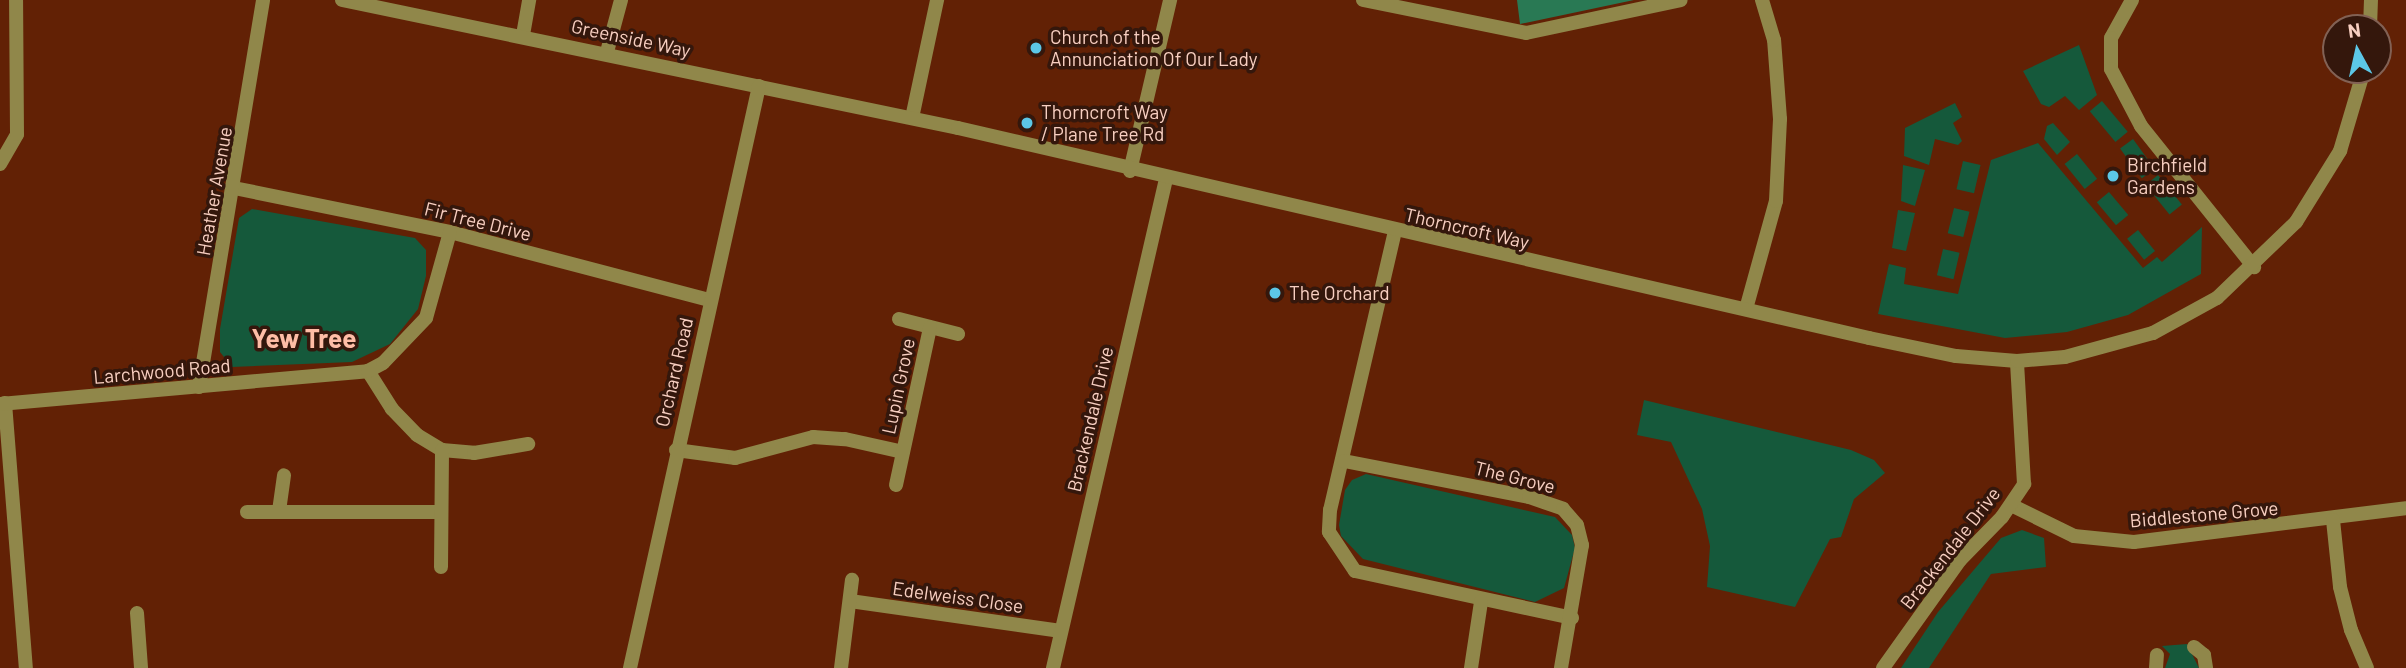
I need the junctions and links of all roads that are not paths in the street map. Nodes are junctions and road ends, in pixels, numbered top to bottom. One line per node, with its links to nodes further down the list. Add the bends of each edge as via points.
1 (16, 0): 17 (street, via 17,134)
2 (263, 0): 20 (street, Heather Avenue)
3 (342, 0): 12 (street, Greenside Way)
4 (529, 0): 12 (street)
5 (621, 0): 13 (street)
6 (937, 0): 16 (street)
7 (1170, 0): 18 (street)
8 (1363, 0): 9 (street, via 1526,33)
9 (1681, 0)
10 (1762, 0): 25 (street, via 1774,40 1780,119 1776,201)
11 (2132, 0): 23 (street, via 2111,38 2111,69 2141,126)
12 (523, 35): 13 (street, Greenside Way)
13 (607, 52): 15 (street, Greenside Way)
14 (2360, 84): 23 (street, Thorncroft Way, via 2340,151 2296,222)
15 (759, 86): 16 (street, Greenside Way); 24 (street, Orchard Road)
16 (912, 118): 18 (street, Thorncroft Way)
17 (0, 164)
18 (1130, 171): 19 (street, Thorncroft Way)
19 (1166, 179): 22 (street, Thorncroft Way); 52 (street, Brackendale Drive)
20 (234, 188): 21 (street, Fir Tree Drive); 31 (street, Heather Avenue)
21 (450, 232): 24 (street, Fir Tree Drive); 30 (street, via 426,318 383,363)
22 (1395, 232): 25 (street, Thorncroft Way); 37 (street)
23 (2254, 267): 29 (street, Thorncroft Way, via 2217,298 2153,332 2065,356)
24 (710, 300): 35 (street, Orchard Road)
25 (1746, 309): 29 (street, Thorncroft Way, via 1956,356)
26 (899, 319): 27 (street, Lupin Grove)
27 (930, 328): 28 (street, Lupin Grove); 36 (street, Lupin Grove)
28 (958, 334)
29 (2017, 361): 40 (street, Brackendale Drive, via 2024,484)
30 (368, 370): 31 (street, Larchwood Road); 34 (street, via 392,409 417,435)
31 (199, 387): 32 (street, Larchwood Road)
32 (2, 403): 54 (street)
33 (528, 444): 34 (street, via 474,453)
34 (443, 450): 44 (street)
35 (677, 450): 36 (street, Lupin Grove, via 735,458 813,437); 56 (street, Orchard Road)
36 (903, 452): 39 (street, Lupin Grove)
37 (1344, 461): 49 (street, via 1330,510 1329,532 1355,571); 51 (street, The Grove, via 1529,497 1563,509 1577,525 1582,545)
38 (284, 475): 42 (street)
39 (896, 485)
40 (2011, 505): 45 (street, Biddlestone Grove, via 2074,536 2134,542); 61 (street, Brackendale Drive, via 1961,560)
41 (2406, 508): 45 (street, Biddlestone Grove)
42 (279, 511): 43 (street); 44 (street)
43 (247, 512)
44 (441, 512): 46 (street)
45 (2333, 520): 63 (street, via 2340,587)
46 (441, 567)
47 (852, 580): 48 (street)
48 (850, 601): 52 (street, Edelweiss Close); 57 (street)
49 (1481, 602): 51 (street); 59 (street)
50 (137, 613): 55 (street)
51 (1572, 618): 60 (street, The Grove)
52 (1060, 631): 58 (street, Brackendale Drive)
53 (2194, 646): 62 (street, via 2204,655)
54 (26, 668)
55 (141, 668)
56 (630, 668)
57 (841, 668)
58 (1054, 668)
59 (1471, 668)
60 (1561, 668)
61 (1883, 668)
62 (2206, 668)
63 (2367, 668)

